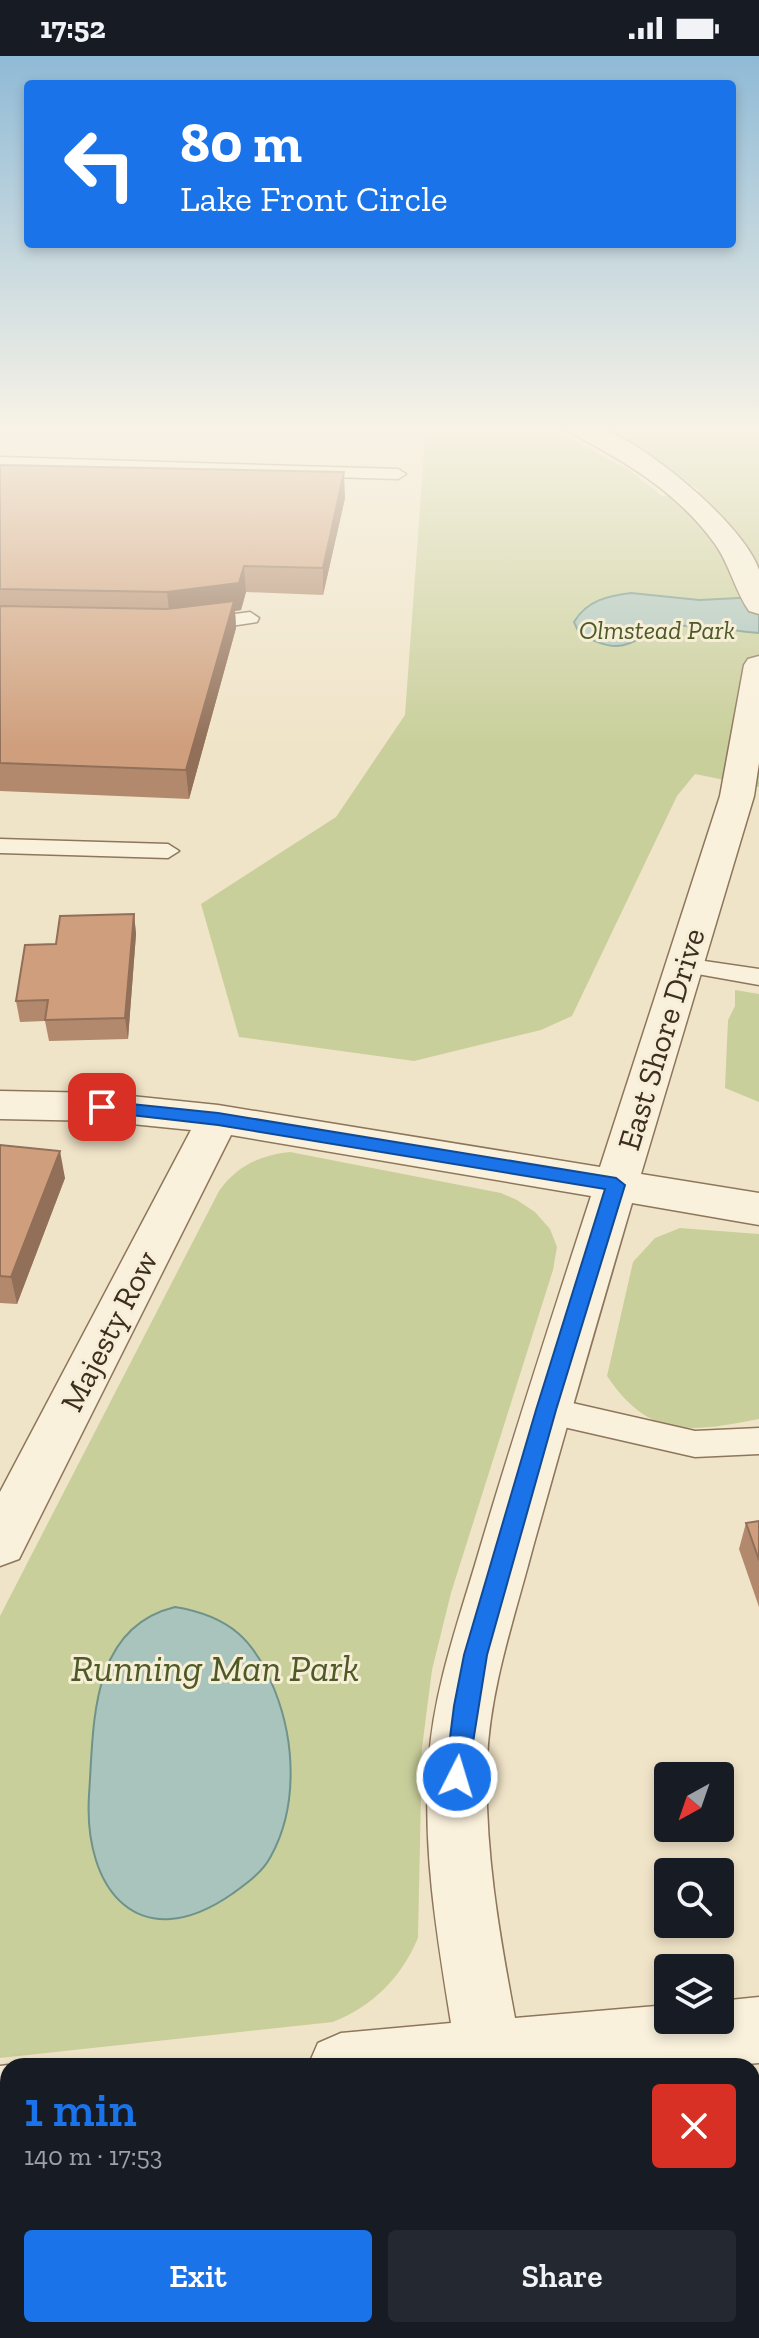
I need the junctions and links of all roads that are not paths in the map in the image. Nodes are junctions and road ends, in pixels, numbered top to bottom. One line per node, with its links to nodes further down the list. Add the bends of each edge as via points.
1 (720, 532): 2 (street)
2 (755, 592)
3 (250, 618): 4 (lane)
4 (183, 627)
5 (759, 665): 6 (street, East Shore Drive)
6 (748, 798): 9 (street, East Shore Drive)
7 (0, 846): 8 (lane)
8 (168, 851)
9 (684, 965): 10 (lane); 13 (street, East Shore Drive)
10 (759, 977)
11 (0, 1105): 12 (street, via 102,1107)
12 (218, 1119): 13 (street); 17 (street, Majesty Row)
13 (616, 1185): 14 (street); 15 (street, East Shore Drive)
14 (759, 1209)
15 (546, 1410): 16 (lane, via 695,1444); 19 (street, East Shore Drive, via 476,1655 458,1756 456,1820 469,1941)
16 (759, 1441)
17 (0, 1543)
18 (759, 2030): 20 (street)
19 (490, 2058)
20 (499, 2058)

